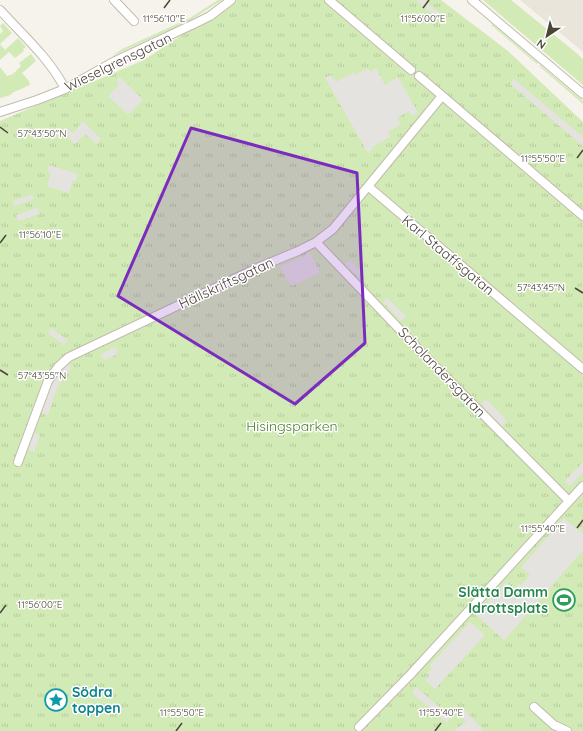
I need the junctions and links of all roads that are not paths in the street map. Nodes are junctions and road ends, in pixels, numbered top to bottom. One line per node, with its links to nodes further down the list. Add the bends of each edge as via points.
1 (114, 0): 6 (street)
2 (230, 0): 9 (street, Wieselgrensgatan, via 210,16 130,53)
3 (329, 0): 7 (street)
4 (472, 0): 10 (street)
5 (0, 10): 9 (street, via 48,63)
6 (134, 21)
7 (411, 70)
8 (418, 76): 11 (street)
9 (65, 89): 12 (street, Wieselgrensgatan)
10 (583, 94)
11 (442, 96): 13 (street, Hällskriftsgatan); 14 (street)
12 (0, 112)
13 (369, 187): 15 (street, Hällskriftsgatan, via 333,229); 16 (street, Karl Staaffsgatan)
14 (583, 216)
15 (316, 242): 17 (street, Hällskriftsgatan, via 69,356 48,381); 19 (street, Scholandersgatan)
16 (583, 369)
17 (18, 462)
18 (583, 486): 19 (street)
19 (569, 501): 21 (street)
20 (534, 707): 22 (street)
21 (359, 727)
22 (567, 731)

